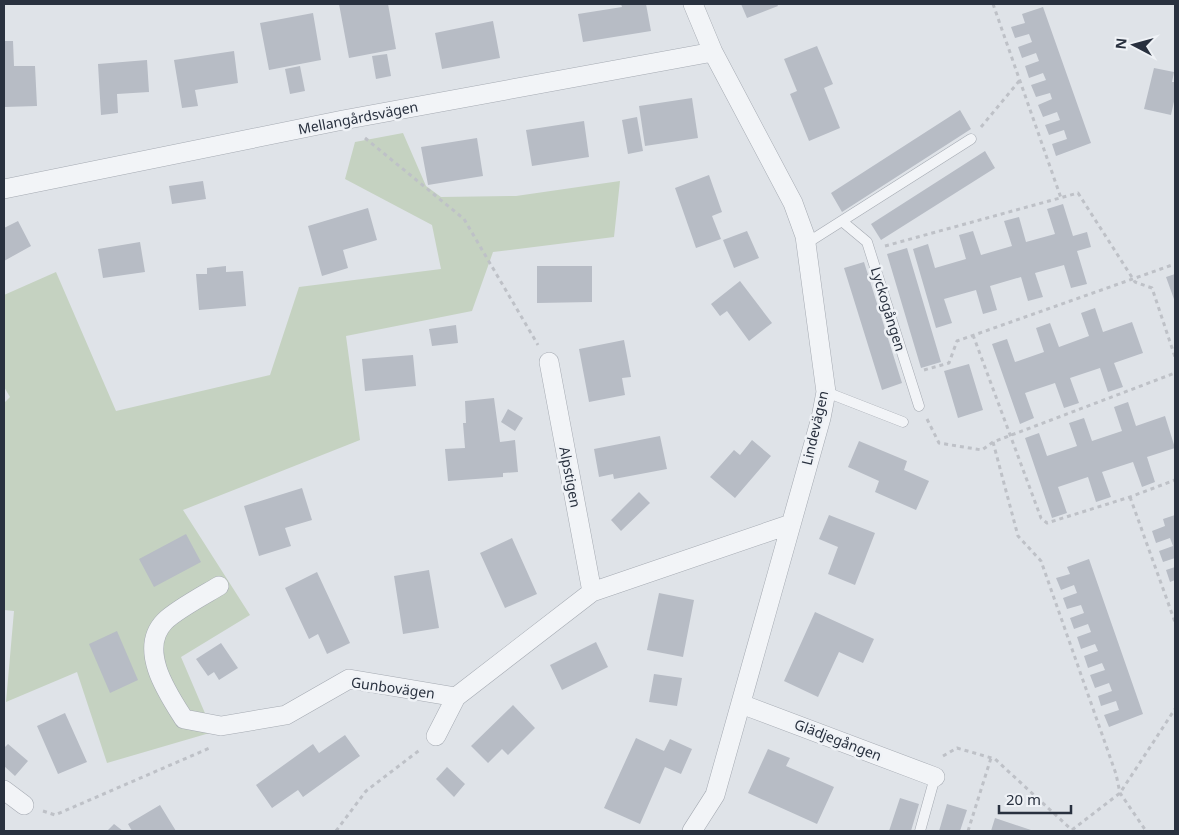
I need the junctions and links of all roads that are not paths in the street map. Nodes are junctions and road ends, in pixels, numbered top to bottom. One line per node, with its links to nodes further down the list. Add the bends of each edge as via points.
1 (693, 4): 2 (street, Lindevägen)
2 (713, 52): 4 (street, Mellangårdsvägen, via 344,120); 6 (street, Lindevägen, via 793,203)
3 (971, 139): 5 (lane)
4 (4, 190)
5 (843, 222): 6 (lane); 9 (lane, Lyckogången, via 867,242)
6 (807, 243): 8 (street, Lindevägen)
7 (549, 362): 13 (street, Alpstigen)
8 (826, 392): 10 (lane); 11 (street, Lindevägen)
9 (919, 406)
10 (903, 422)
11 (791, 524): 13 (street, Gunbovägen); 15 (street, Lindevägen)
12 (219, 586): 14 (street, Gunbovägen, via 164,622 154,638 162,685 184,718 221,726 286,715 349,679)
13 (592, 592): 14 (street, Gunbovägen)
14 (456, 696): 16 (street, Gunbovägen)
15 (740, 704): 17 (street, Glädjegången); 20 (street, Lindevägen, via 715,795)
16 (436, 736)
17 (927, 774): 21 (lane)
18 (4, 790): 19 (street)
19 (24, 805)
20 (692, 831)
21 (920, 831)

